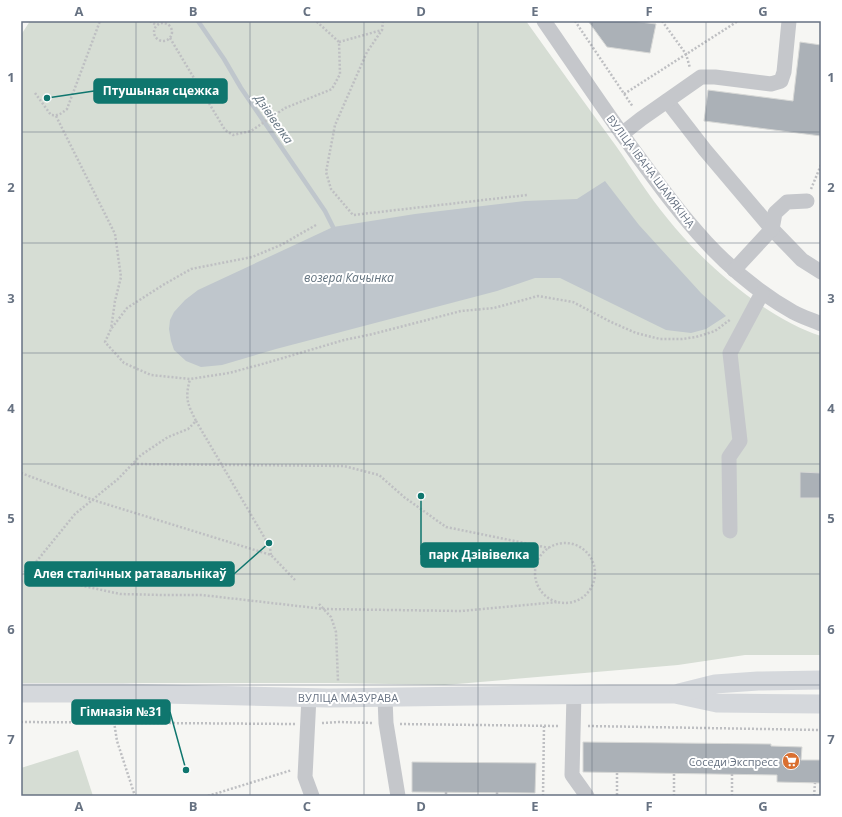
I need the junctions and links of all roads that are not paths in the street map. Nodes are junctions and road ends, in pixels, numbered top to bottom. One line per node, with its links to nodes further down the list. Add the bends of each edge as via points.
1 (544, 21): 4 (street, ВУЛІЦА ІВАНА ШАМЯКІНА)
2 (789, 21): 3 (street, via 781,81 771,84 701,77)
3 (667, 101): 4 (street); 6 (street)
4 (622, 134): 7 (street, ВУЛІЦА ІВАНА ШАМЯКІНА, via 676,209 710,248)
5 (807, 201): 6 (street, via 786,202 775,212)
6 (772, 229): 7 (street); 8 (street, via 802,260)
7 (734, 270): 9 (street, ВУЛІЦА ІВАНА ШАМЯКІНА)
8 (821, 272)
9 (762, 293): 10 (street, ВУЛІЦА ІВАНА ШАМЯКІНА, via 795,313); 11 (street, via 730,353 740,441 729,457)
10 (821, 324)
11 (730, 531)
12 (821, 680): 15 (main road, ВУЛІЦА МАЗУРАВА, via 715,684)
13 (21, 693): 16 (main road, ВУЛІЦА МАЗУРАВА)
14 (574, 694): 15 (main road, ВУЛІЦА МАЗУРАВА); 17 (main road, ВУЛІЦА МАЗУРАВА); 21 (street, via 572,775)
15 (676, 694): 18 (main road, ВУЛІЦА МАЗУРАВА, via 717,703)
16 (309, 697): 17 (main road, ВУЛІЦА МАЗУРАВА); 19 (street, via 305,777)
17 (385, 698): 20 (street, via 386,724)
18 (821, 704)
19 (312, 796)
20 (398, 796)
21 (587, 796)

